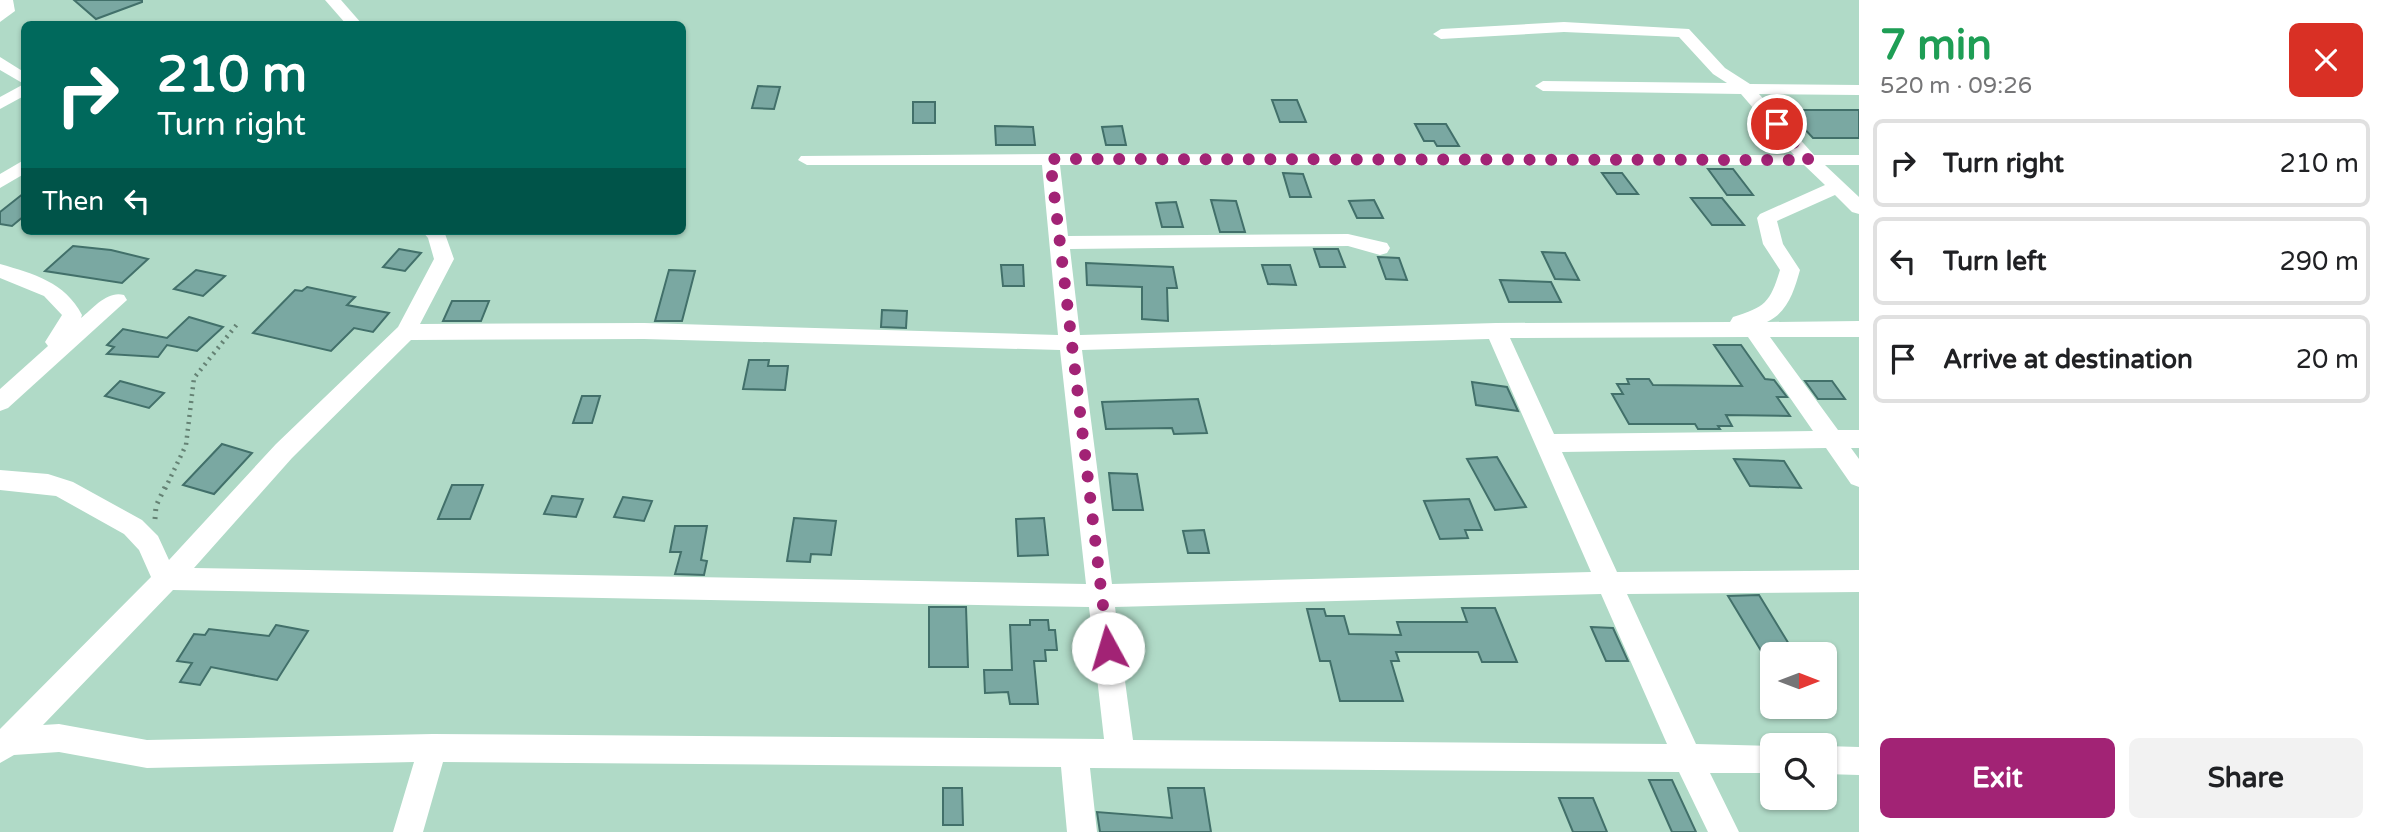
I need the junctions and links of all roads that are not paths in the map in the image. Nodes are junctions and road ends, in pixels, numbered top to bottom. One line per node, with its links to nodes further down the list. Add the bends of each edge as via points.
1 (333, 0): 5 (street)
2 (350, 0): 6 (street)
3 (8, 1): 4 (street, via 7,11)
4 (0, 17)
5 (351, 21)
6 (353, 21)
7 (1441, 34): 11 (street, via 1537,28 1683,32 1719,71)
8 (0, 62): 9 (street)
9 (21, 77)
10 (1542, 86): 11 (street)
11 (1745, 88): 12 (street); 17 (street)
12 (1859, 90)
13 (21, 91): 14 (street)
14 (0, 104)
15 (1050, 159): 16 (street); 17 (street); 24 (street)
16 (807, 160)
17 (1809, 160): 18 (street); 21 (street)
18 (1859, 160)
19 (21, 168): 20 (street)
20 (0, 182)
21 (1837, 187): 22 (street); 28 (street, via 1767,218 1773,244 1790,270 1782,300 1762,318)
22 (1859, 208)
23 (437, 235): 32 (street, via 444,259)
24 (1058, 243): 25 (street, via 1348,240); 33 (street)
25 (1380, 247)
26 (0, 271): 34 (street, via 53,291 69,307 72,315 67,328)
27 (117, 300): 34 (street)
28 (1710, 329): 30 (street); 31 (street)
29 (1859, 329): 30 (street)
30 (1753, 330): 36 (street)
31 (1496, 331): 33 (street); 38 (street)
32 (406, 332): 33 (street, via 644,331); 41 (street, via 284,451)
33 (1070, 343): 44 (street)
34 (39, 365): 35 (street)
35 (0, 402)
36 (1832, 438): 37 (street); 38 (street); 39 (street)
37 (1859, 439)
38 (1548, 443): 43 (street)
39 (1859, 477)
40 (0, 480): 41 (street, via 64,489 133,527 149,543)
41 (165, 579): 44 (street); 45 (street)
42 (1859, 581): 43 (street)
43 (1610, 583): 44 (street); 49 (street)
44 (1102, 596): 48 (street)
45 (3, 746): 46 (street, via 59,738 147,754)
46 (433, 748): 47 (street); 53 (street)
47 (1074, 753): 48 (street); 54 (street)
48 (1120, 753): 49 (street)
49 (1686, 757): 50 (street); 55 (street)
50 (1760, 759)
51 (1837, 760): 52 (street)
52 (1859, 761)
53 (408, 832)
54 (1082, 832)
55 (1724, 832)

